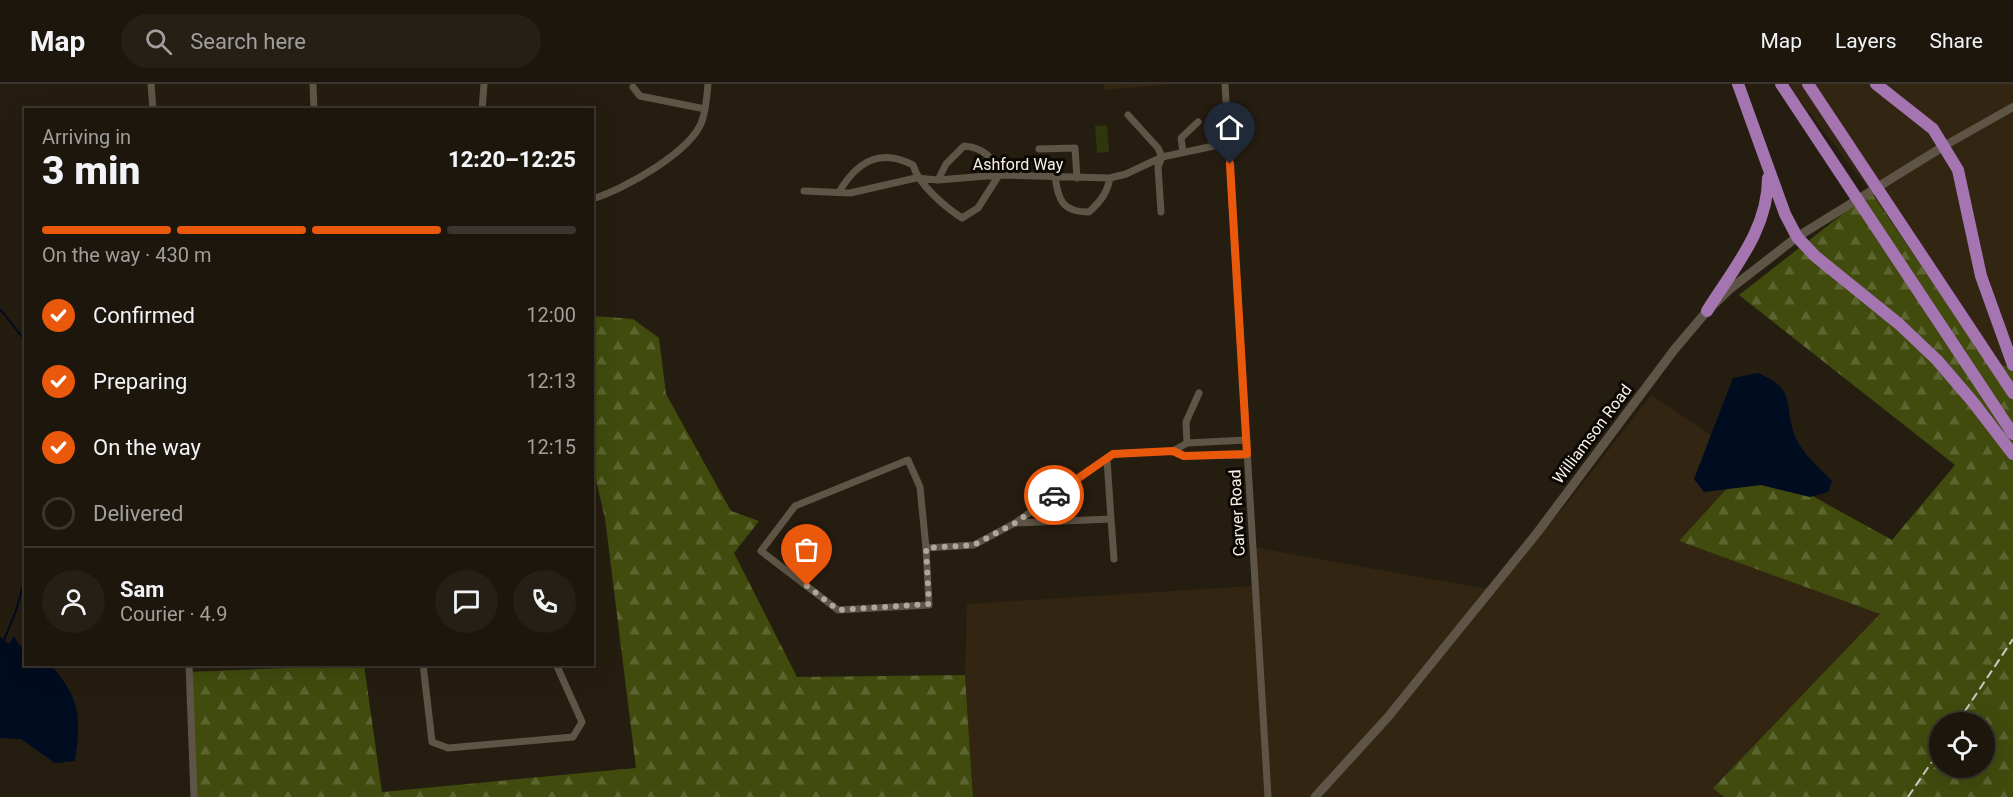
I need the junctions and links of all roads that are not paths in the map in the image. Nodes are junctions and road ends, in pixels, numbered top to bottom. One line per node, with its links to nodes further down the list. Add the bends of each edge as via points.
1 (152, 84): 12 (street)
2 (313, 84): 13 (street)
3 (484, 84): 14 (street)
4 (708, 84): 15 (street)
5 (1225, 84): 18 (street, Carver Road)
6 (1738, 84): 23 (highway)
7 (1781, 84): 39 (highway)
8 (1808, 84): 38 (highway)
9 (1876, 84): 19 (highway, via 1933,129)
10 (633, 87): 15 (street, via 640,96)
11 (2013, 107): 19 (street)
12 (153, 108)
13 (314, 108)
14 (482, 108)
15 (705, 109): 32 (street, via 702,123 682,147 628,183)
16 (1128, 115): 22 (street, via 1158,148)
17 (1198, 122): 21 (street, via 1181,138)
18 (1228, 143): 21 (street, Ashford Way); 40 (street, Carver Road)
19 (1944, 146): 34 (main road, Williamson Road); 36 (highway, via 1958,170 1981,276)
20 (1039, 149): 28 (street, via 1075,148)
21 (1183, 152): 22 (street, Ashford Way)
22 (1162, 158): 26 (street, Ashford Way); 33 (street, via 1158,166)
23 (1768, 168): 34 (highway); 35 (highway, via 1766,204 1756,233)
24 (999, 175): 25 (street, Ashford Way); 27 (street, via 978,208 962,219); 29 (street, Ashford Way); 29 (street, via 990,158 976,147 964,146 946,164)
25 (1055, 176): 26 (street, via 1062,203 1074,212 1089,212 1099,203 1107,192); 28 (street, Ashford Way)
26 (1110, 177): 28 (street, Ashford Way)
27 (916, 178): 29 (street, Ashford Way); 31 (street, Ashford Way, via 850,194); 31 (street, via 913,165 898,157 879,158 850,174)
28 (1077, 178)
29 (938, 180)
30 (804, 191): 31 (street, Ashford Way)
31 (839, 192)
32 (594, 198)
33 (1161, 212)
34 (1797, 237): 35 (main road, Williamson Road); 44 (highway, via 1930,354)
35 (1707, 311): 55 (main road, Williamson Road, via 1537,533 1388,717)
36 (2013, 365)
37 (1199, 393): 41 (street, via 1186,422)
38 (2013, 393)
39 (2013, 434)
40 (1247, 440): 41 (street); 43 (street, Carver Road)
41 (1187, 443): 42 (street)
42 (1173, 451): 43 (street, via 1184,456); 45 (street, via 1113,454)
43 (1247, 454): 54 (street, Carver Road)
44 (2013, 454)
45 (1107, 459): 46 (street); 47 (street)
46 (1111, 519): 47 (street); 49 (street)
47 (1015, 523): 48 (street, via 974,545)
48 (926, 548): 48 (street, via 929,604 838,610 761,551 795,506 908,460 920,487)
49 (1113, 559)
50 (189, 666): 53 (street)
51 (423, 666): 52 (street, via 432,742 448,748 573,737 582,722)
52 (557, 666)
53 (194, 797)
54 (1268, 797)
55 (1315, 797)

